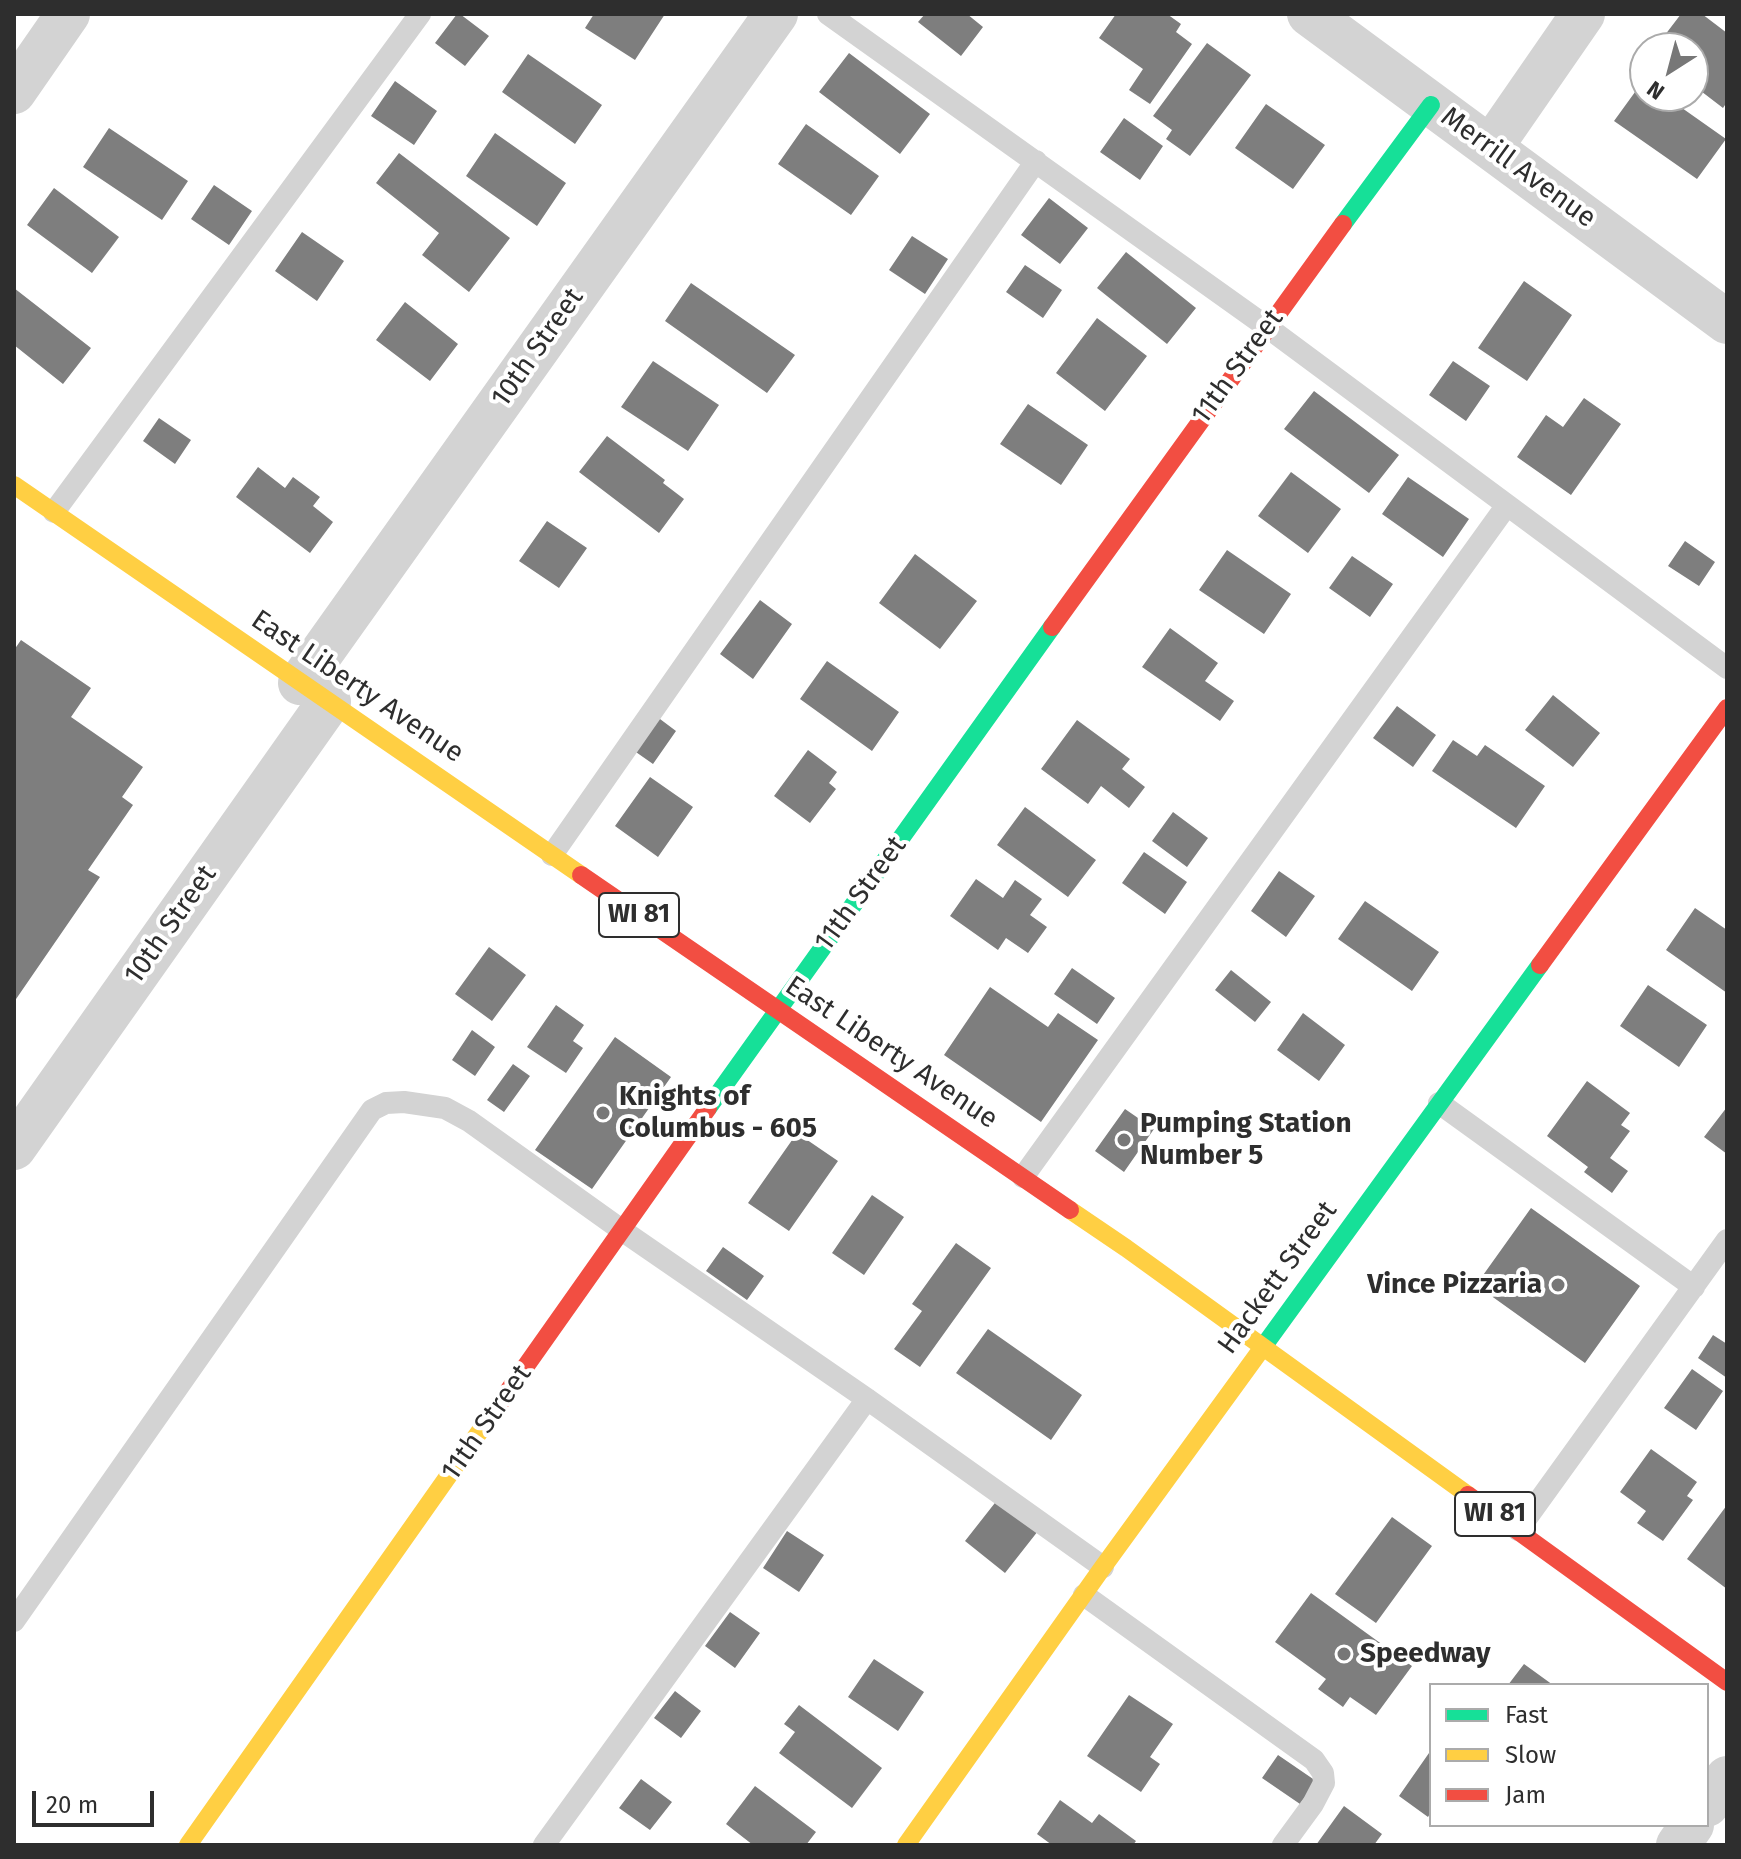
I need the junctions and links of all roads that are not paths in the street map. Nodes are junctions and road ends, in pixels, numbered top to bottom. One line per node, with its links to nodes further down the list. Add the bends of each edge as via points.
1 (68, 14): 7 (street)
2 (420, 14): 15 (lane)
3 (776, 14): 17 (street, 10th Street)
4 (828, 14): 10 (lane)
5 (1309, 14): 8 (street, Merrill Avenue)
6 (1583, 14): 9 (street)
7 (14, 92)
8 (1431, 105): 9 (street, Merrill Avenue); 12 (street, 11th Street)
9 (1491, 147): 11 (street, Merrill Avenue)
10 (1036, 161): 12 (lane); 19 (lane)
11 (1727, 322)
12 (1267, 327): 14 (lane); 20 (street, 11th Street)
13 (14, 485): 15 (street, East Liberty Avenue / WI 81)
14 (1507, 505): 16 (lane); 23 (lane)
15 (54, 512): 17 (street, East Liberty Avenue / WI 81)
16 (1727, 668)
17 (315, 693): 19 (street, East Liberty Avenue / WI 81); 22 (street, 10th Street)
18 (1727, 708): 21 (street, Hackett Street)
19 (552, 855): 20 (street, East Liberty Avenue / WI 81)
20 (778, 1009): 23 (street, East Liberty Avenue / WI 81); 24 (street, 11th Street)
21 (1439, 1103): 26 (lane); 27 (street, Hackett Street)
22 (14, 1148)
23 (1023, 1177): 27 (street, East Liberty Avenue / WI 81)
24 (623, 1231): 28 (lane); 32 (lane, via 445,1108 404,1102 372,1110); 37 (street, 11th Street)
25 (1727, 1240): 26 (lane)
26 (1694, 1287): 29 (lane)
27 (1263, 1347): 29 (street, East Liberty Avenue / WI 81); 30 (street, Hackett Street)
28 (867, 1399): 30 (lane); 38 (lane)
29 (1518, 1530): 33 (street, East Liberty Avenue / WI 81)
30 (1103, 1567): 31 (street, Hackett Street)
31 (1084, 1595): 39 (street, Hackett Street); 40 (lane, via 1314,1760 1324,1783)
32 (14, 1621)
33 (1727, 1682)
34 (1727, 1778): 35 (street)
35 (1709, 1802)
36 (1691, 1827): 41 (street)
37 (188, 1845)
38 (544, 1845)
39 (906, 1845)
40 (1283, 1845)
41 (1678, 1845)

